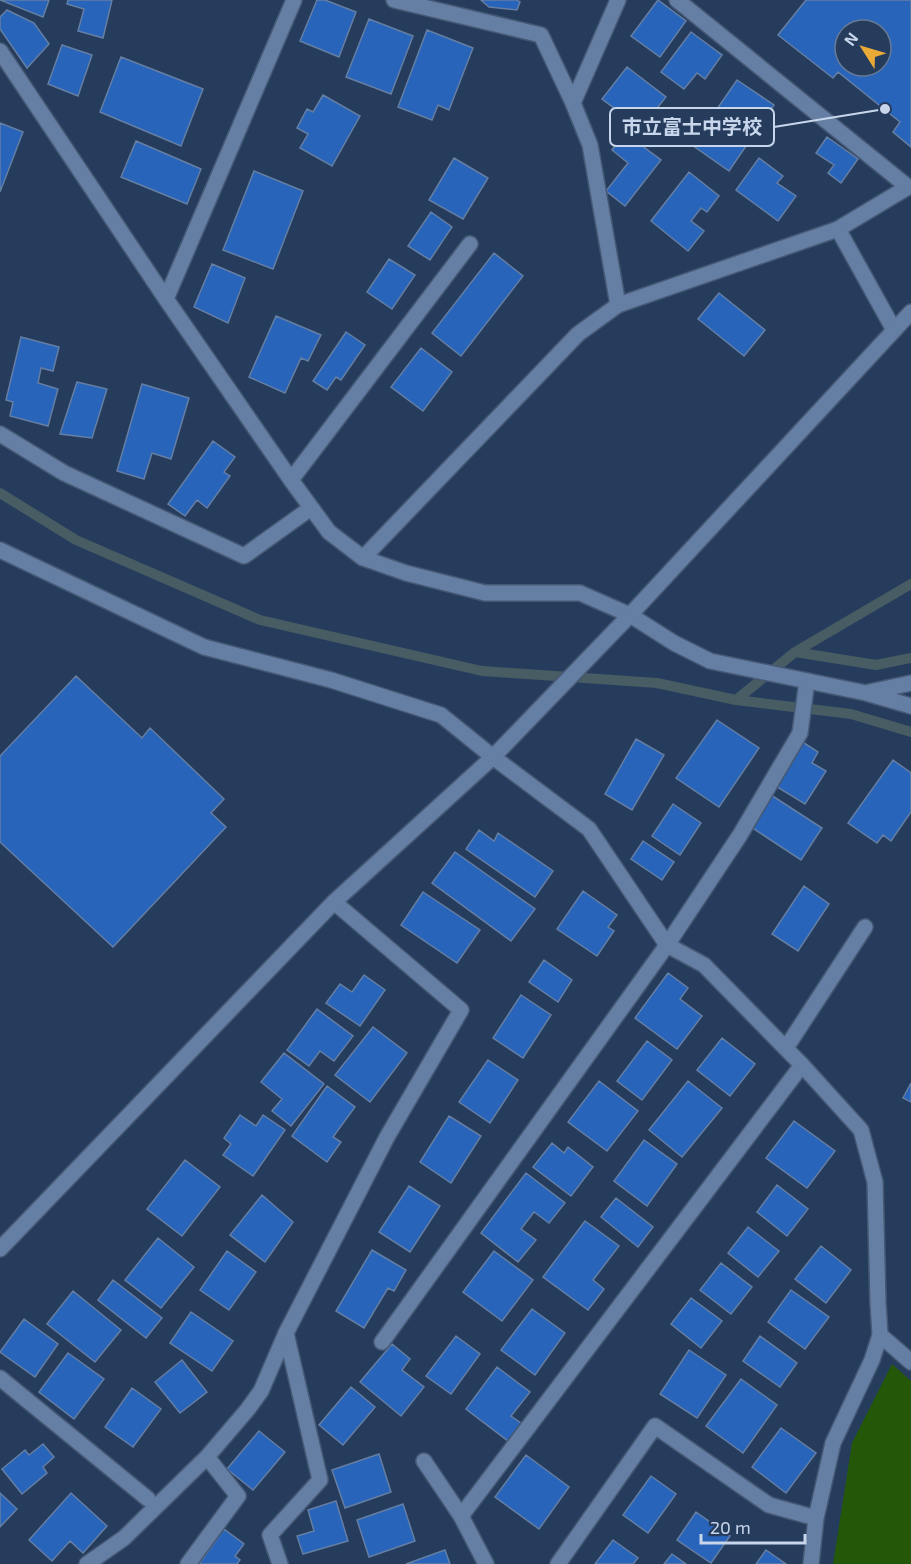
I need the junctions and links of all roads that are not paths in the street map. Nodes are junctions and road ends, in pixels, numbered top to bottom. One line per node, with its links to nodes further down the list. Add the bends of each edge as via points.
1 (294, 0): 9 (street)
2 (394, 0): 6 (street, via 541,35)
3 (618, 0): 6 (street)
4 (677, 0): 7 (street, via 908,188)
5 (0, 51): 9 (street)
6 (573, 103): 10 (street, via 590,145)
7 (837, 228): 10 (street); 12 (street)
8 (470, 244): 14 (street)
9 (166, 299): 14 (street)
10 (618, 305): 17 (street, via 578,334)
11 (911, 312): 12 (street)
12 (894, 330): 18 (street)
13 (0, 434): 15 (street, via 64,473 244,556)
14 (291, 480): 15 (street)
15 (311, 508): 17 (street, via 329,532)
16 (0, 550): 23 (street, via 204,647 331,680 441,715)
17 (363, 558): 18 (street, via 485,593 580,593)
18 (630, 615): 19 (street, via 710,662); 23 (street)
19 (807, 681): 21 (street); 26 (street, via 800,733 740,835)
20 (911, 683): 21 (street)
21 (866, 693): 22 (street)
22 (911, 706)
23 (493, 757): 24 (street); 26 (street, via 589,829)
24 (334, 902): 29 (street); 30 (street, via 461,1010 387,1137)
25 (865, 927): 27 (street)
26 (667, 945): 27 (street, via 704,965); 32 (street)
27 (786, 1048): 28 (street)
28 (802, 1065): 31 (street, via 861,1130 875,1182); 38 (street)
29 (0, 1249)
30 (286, 1333): 35 (street, via 261,1390); 42 (street, via 320,1480 270,1535)
31 (880, 1335): 33 (street); 39 (street, via 833,1443)
32 (382, 1341)
33 (909, 1356)
34 (0, 1378): 37 (street)
35 (207, 1457): 40 (street, via 124,1538); 41 (street, via 238,1496)
36 (424, 1461): 38 (street)
37 (148, 1499)
38 (461, 1516): 43 (street)
39 (816, 1518): 44 (street, via 769,1505 655,1426); 45 (street)
40 (87, 1564)
41 (188, 1564)
42 (280, 1564)
43 (486, 1564)
44 (558, 1564)
45 (811, 1564)

